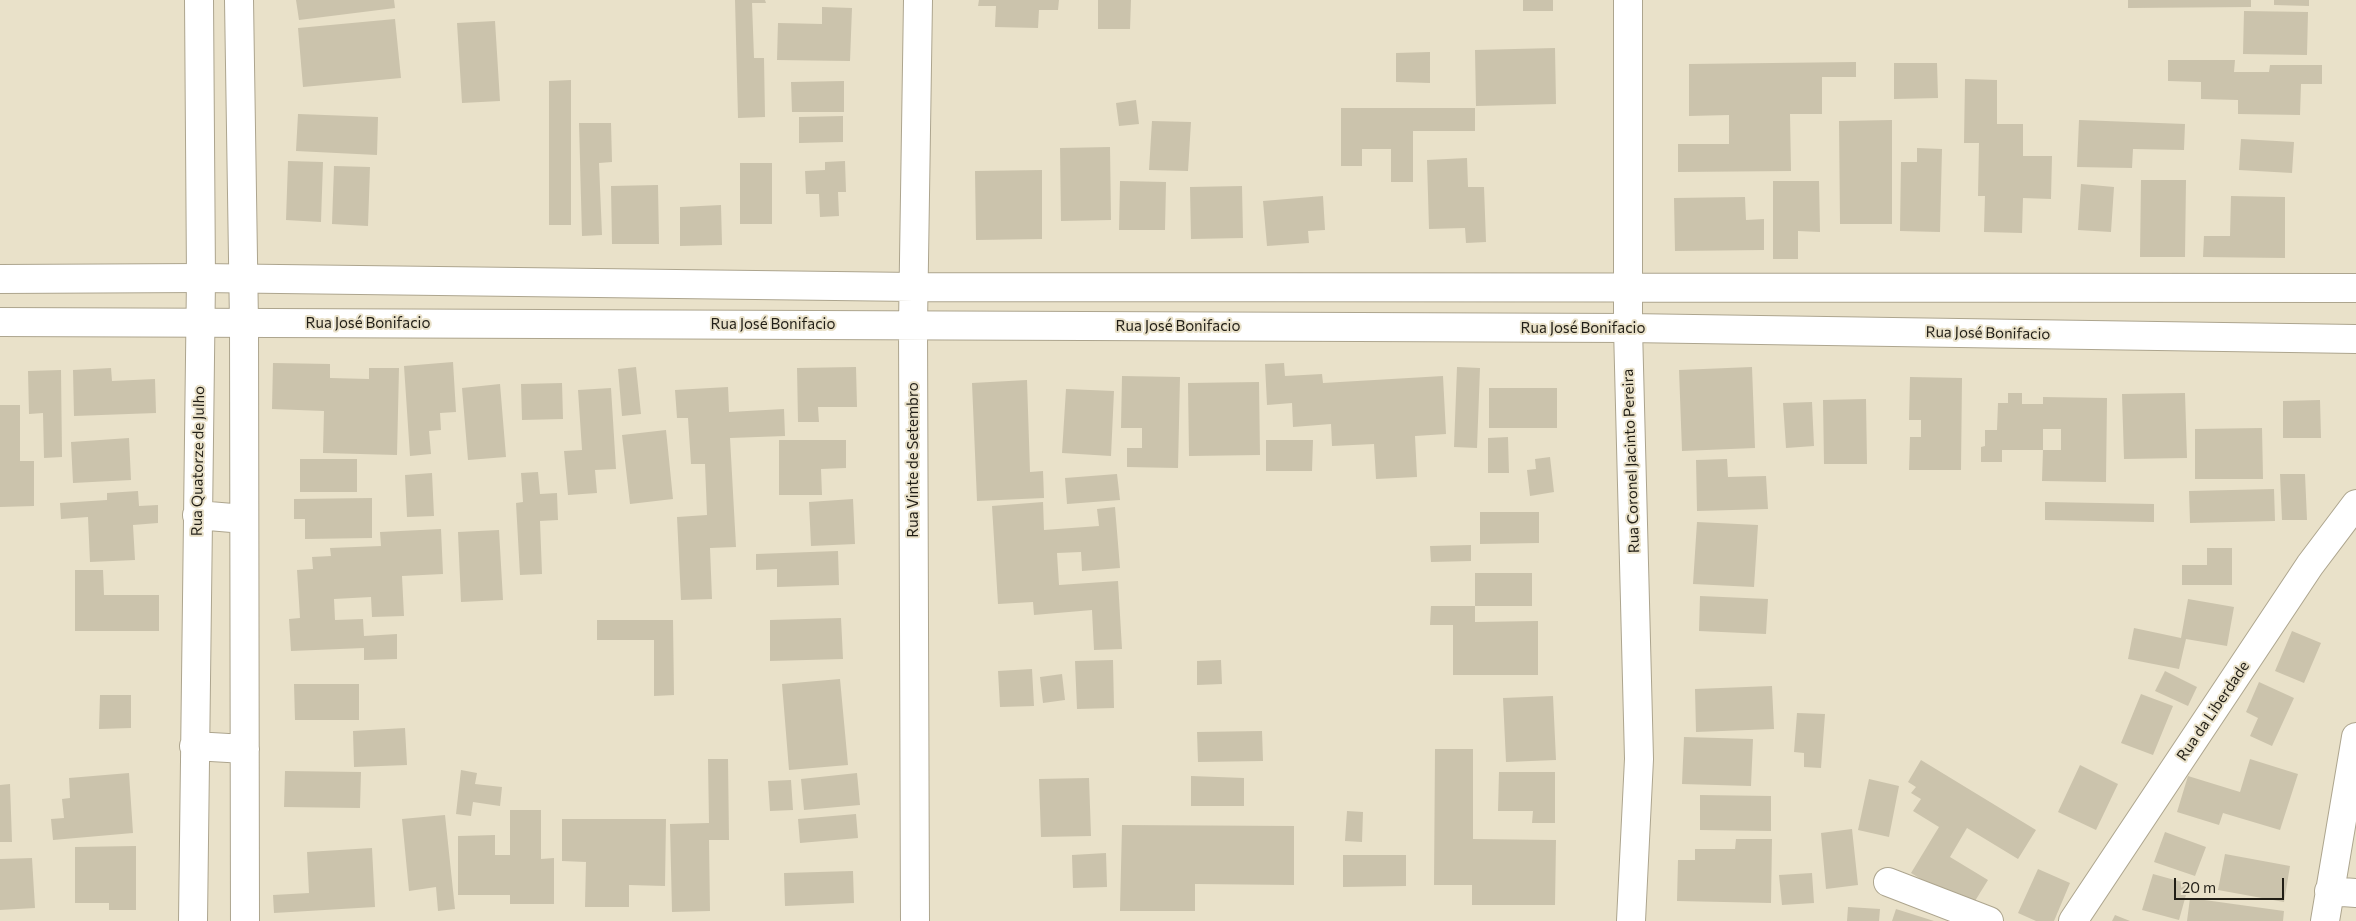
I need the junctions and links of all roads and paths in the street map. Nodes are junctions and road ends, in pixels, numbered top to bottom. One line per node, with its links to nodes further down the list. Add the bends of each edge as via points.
1 (199, 0): 6 (street, Rua Quatorze de Julho)
2 (240, 0): 5 (street)
3 (918, 0): 10 (street, Rua Vinte de Setembro)
4 (1628, 0): 11 (street, Rua Coronel Jacinto Pereira)
5 (241, 120): 6 (street); 9 (street)
6 (200, 122): 7 (street, Rua Quatorze de Julho)
7 (201, 278): 8 (street); 9 (street); 15 (street, Rua Quatorze de Julho)
8 (0, 279)
9 (243, 280): 10 (street); 14 (street)
10 (914, 287): 11 (street); 16 (street, Rua Vinte de Setembro)
11 (1629, 288): 12 (street); 17 (street, Rua Coronel Jacinto Pereira)
12 (2356, 288)
13 (0, 322): 15 (street, Rua José Bonifacio)
14 (244, 323): 15 (street, Rua José Bonifacio); 16 (street, Rua José Bonifacio); 21 (street)
15 (200, 324): 20 (street, Rua Quatorze de Julho)
16 (912, 325): 17 (street, Rua José Bonifacio); 30 (street, Rua Vinte de Setembro)
17 (1628, 328): 18 (street, Rua José Bonifacio); 31 (street, Rua Coronel Jacinto Pereira, via 1639,759)
18 (2356, 339)
19 (2356, 504): 33 (street, Rua da Liberdade, via 2310,565)
20 (198, 514): 21 (street); 23 (street, Rua Quatorze de Julho)
21 (244, 519): 24 (street)
22 (2356, 737): 26 (street)
23 (194, 746): 24 (street); 28 (street, Rua Quatorze de Julho)
24 (245, 749): 29 (street)
25 (1888, 882): 32 (street)
26 (2329, 891): 27 (street); 34 (street)
27 (2356, 893)
28 (192, 921)
29 (245, 921)
30 (915, 921)
31 (1630, 921)
32 (1989, 921)
33 (2073, 921)
34 (2325, 921)

